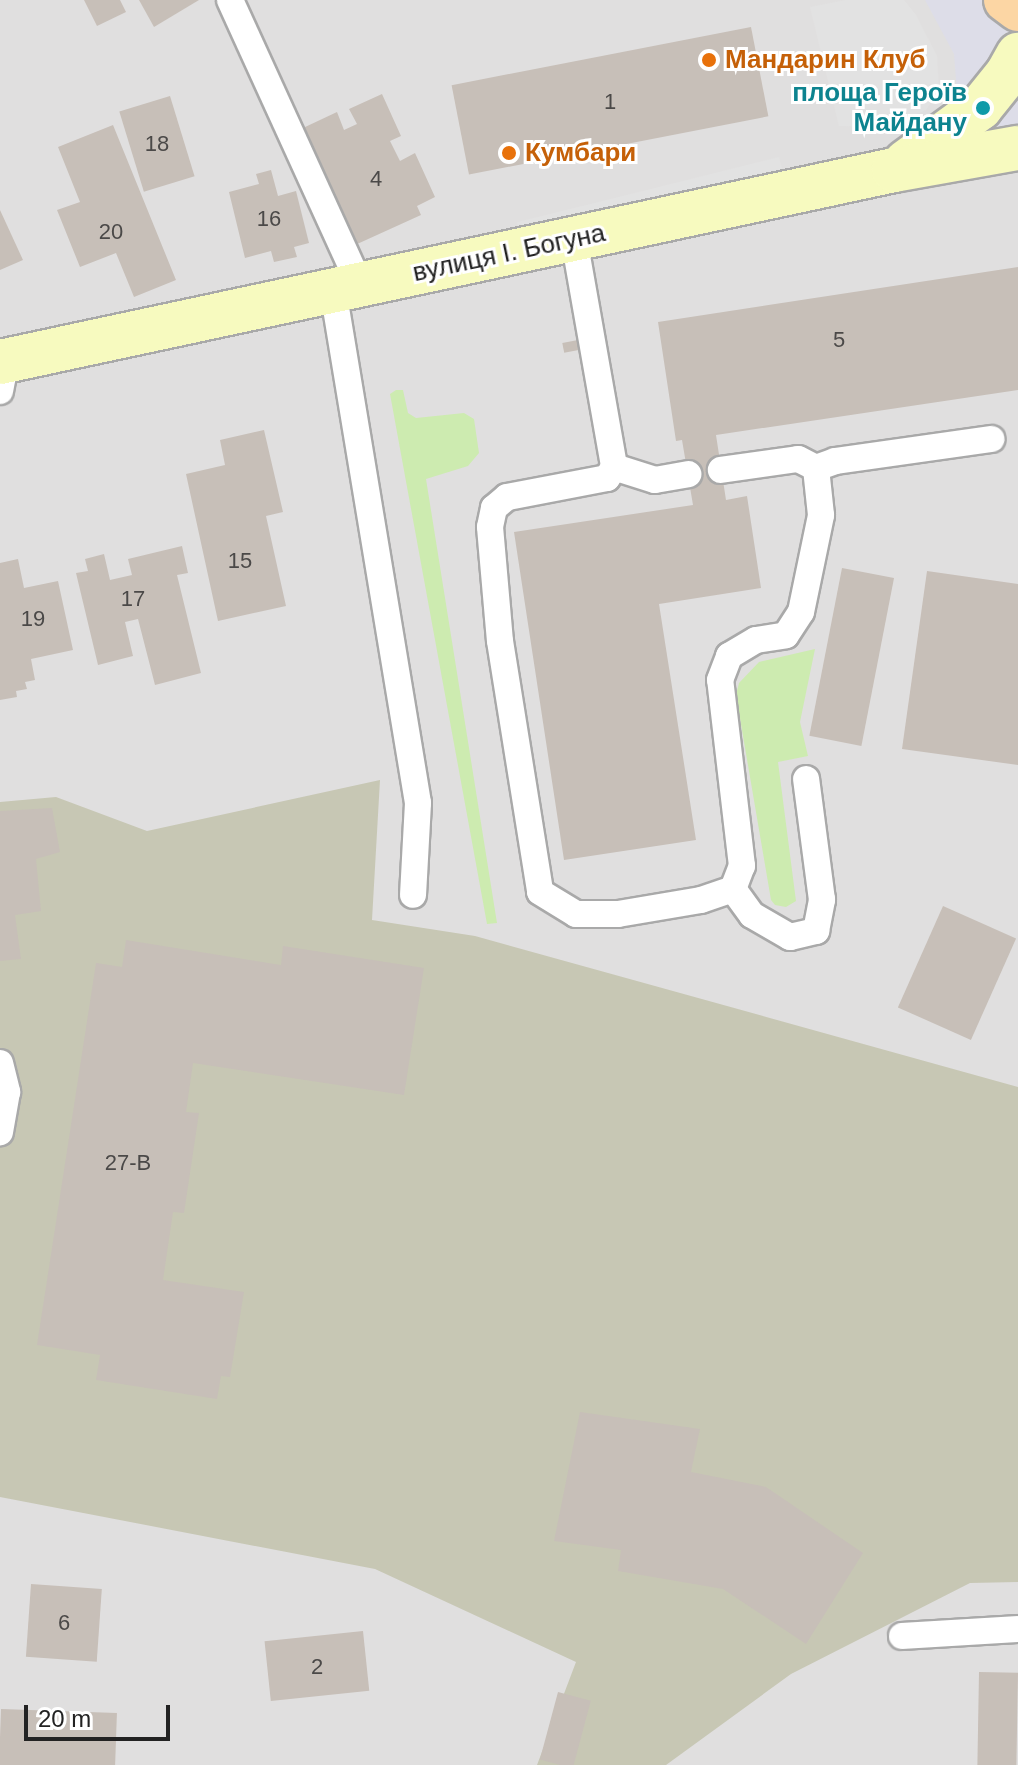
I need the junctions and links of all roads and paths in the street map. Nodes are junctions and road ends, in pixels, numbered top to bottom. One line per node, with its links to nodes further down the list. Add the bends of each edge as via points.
1 (230, 0): 8 (lane)
2 (1006, 0): 3 (main road)
3 (1018, 9)
4 (1018, 55): 6 (street, via 980,108)
5 (1018, 148): 6 (street, вулиця І. Богуна)
6 (894, 170): 7 (street, вулиця І. Богуна)
7 (574, 239): 8 (street, вулиця І. Богуна); 11 (lane)
8 (347, 288): 9 (street, вулиця І. Богуна); 17 (lane, via 418,803)
9 (2, 372)
10 (991, 439): 12 (lane)
11 (614, 467): 14 (lane, via 655,480); 16 (lane, via 607,478 507,497 494,508 490,527 500,641 540,892 576,914 618,914)
12 (816, 468): 13 (lane, via 798,459); 16 (lane, via 821,515 801,612 786,635 756,640 729,656 720,680 742,866)
13 (721, 470)
14 (688, 474)
15 (806, 779): 16 (lane, via 822,900 816,931 790,937 752,915)
16 (733, 889)
17 (413, 895)
18 (0, 1063): 19 (lane, via 7,1092)
19 (0, 1132)
20 (1018, 1629): 21 (lane)
21 (902, 1636)

